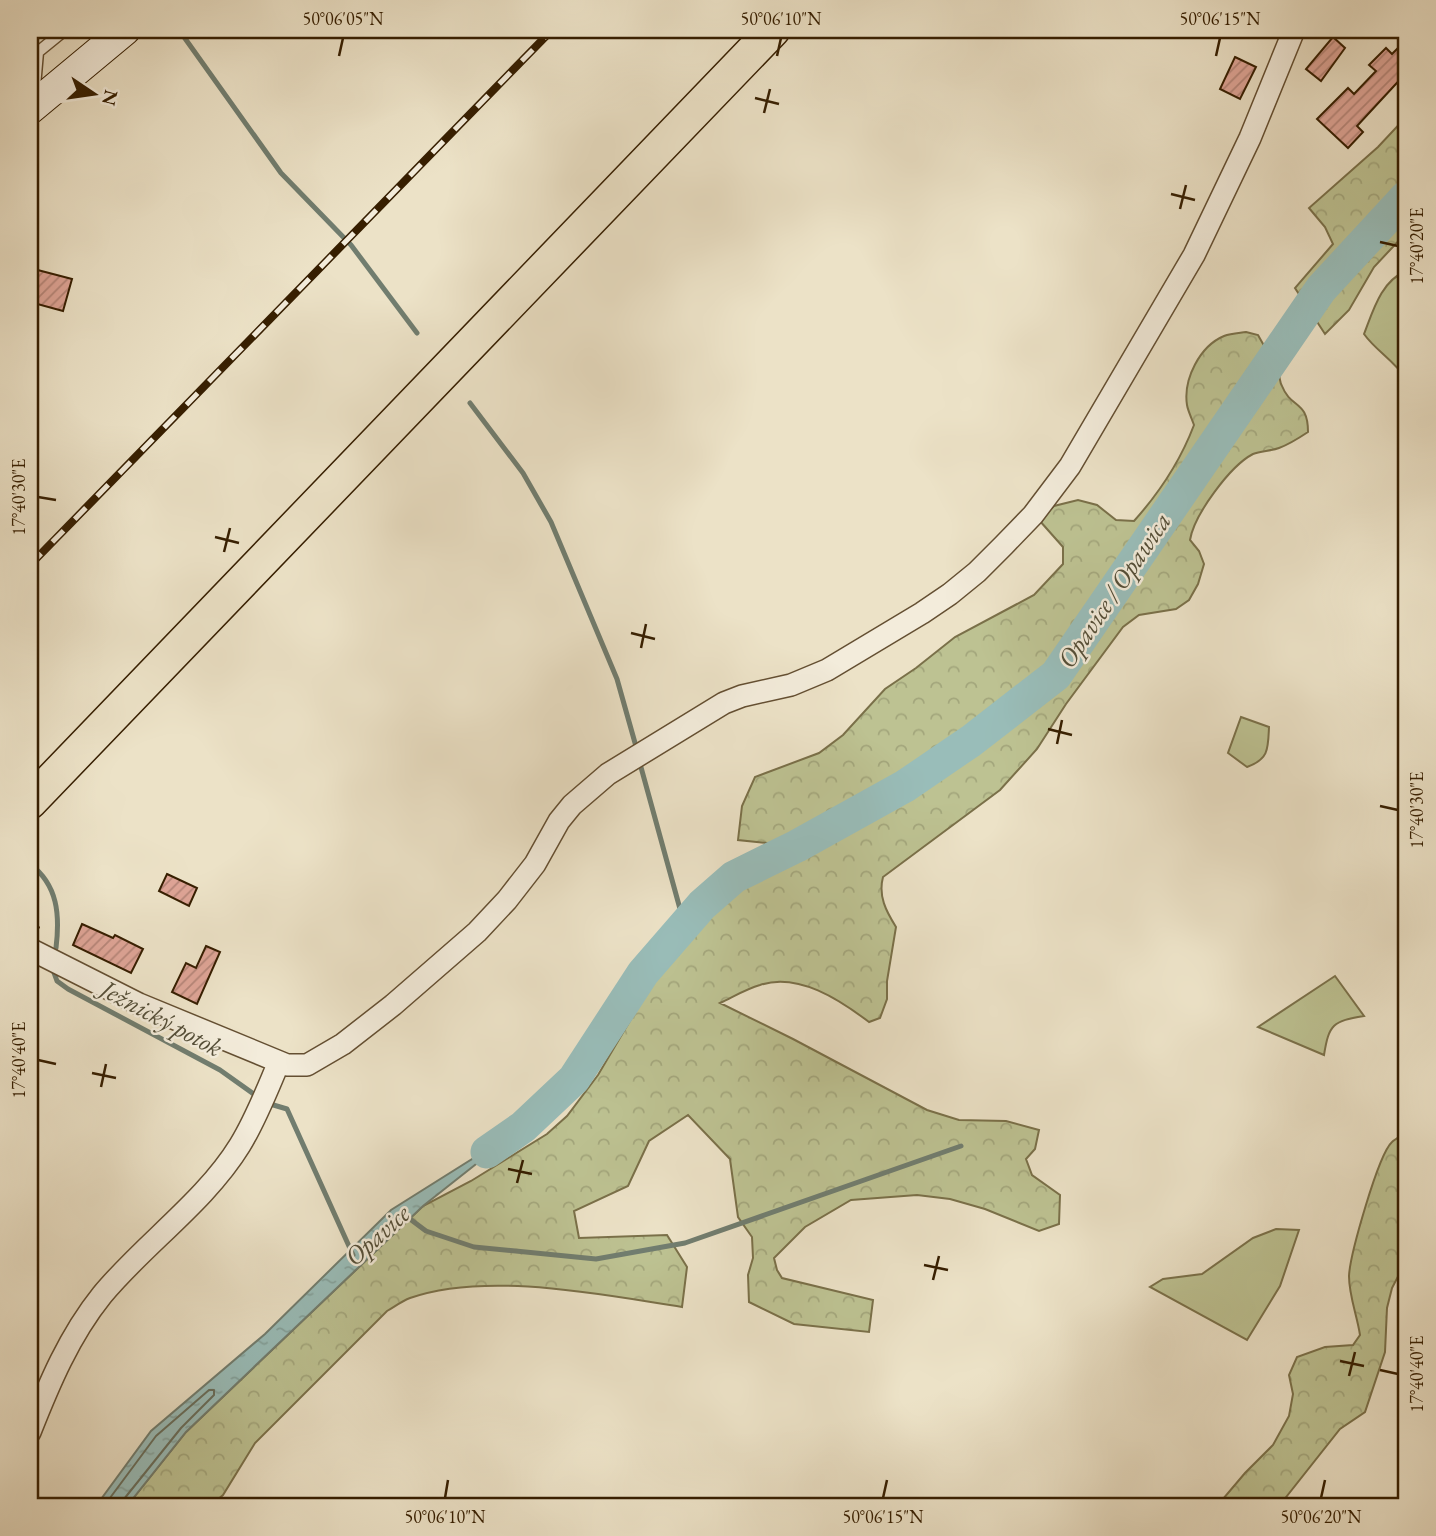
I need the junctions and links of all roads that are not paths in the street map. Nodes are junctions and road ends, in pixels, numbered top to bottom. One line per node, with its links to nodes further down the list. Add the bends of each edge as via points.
1 (65, 30): 5 (lane, via 38,52)
2 (125, 30): 5 (main road)
3 (773, 30): 6 (main road)
4 (1294, 30): 8 (street, via 1250,138 1194,255 1070,466 1004,545 932,607 827,670 724,704 608,774 572,805 535,864 477,932 344,1044 317,1061 297,1066)
5 (32, 108)
6 (30, 802)
7 (36, 952): 8 (street, via 139,1004)
8 (279, 1062): 9 (street, via 234,1153 103,1294 81,1325)
9 (30, 1433)

